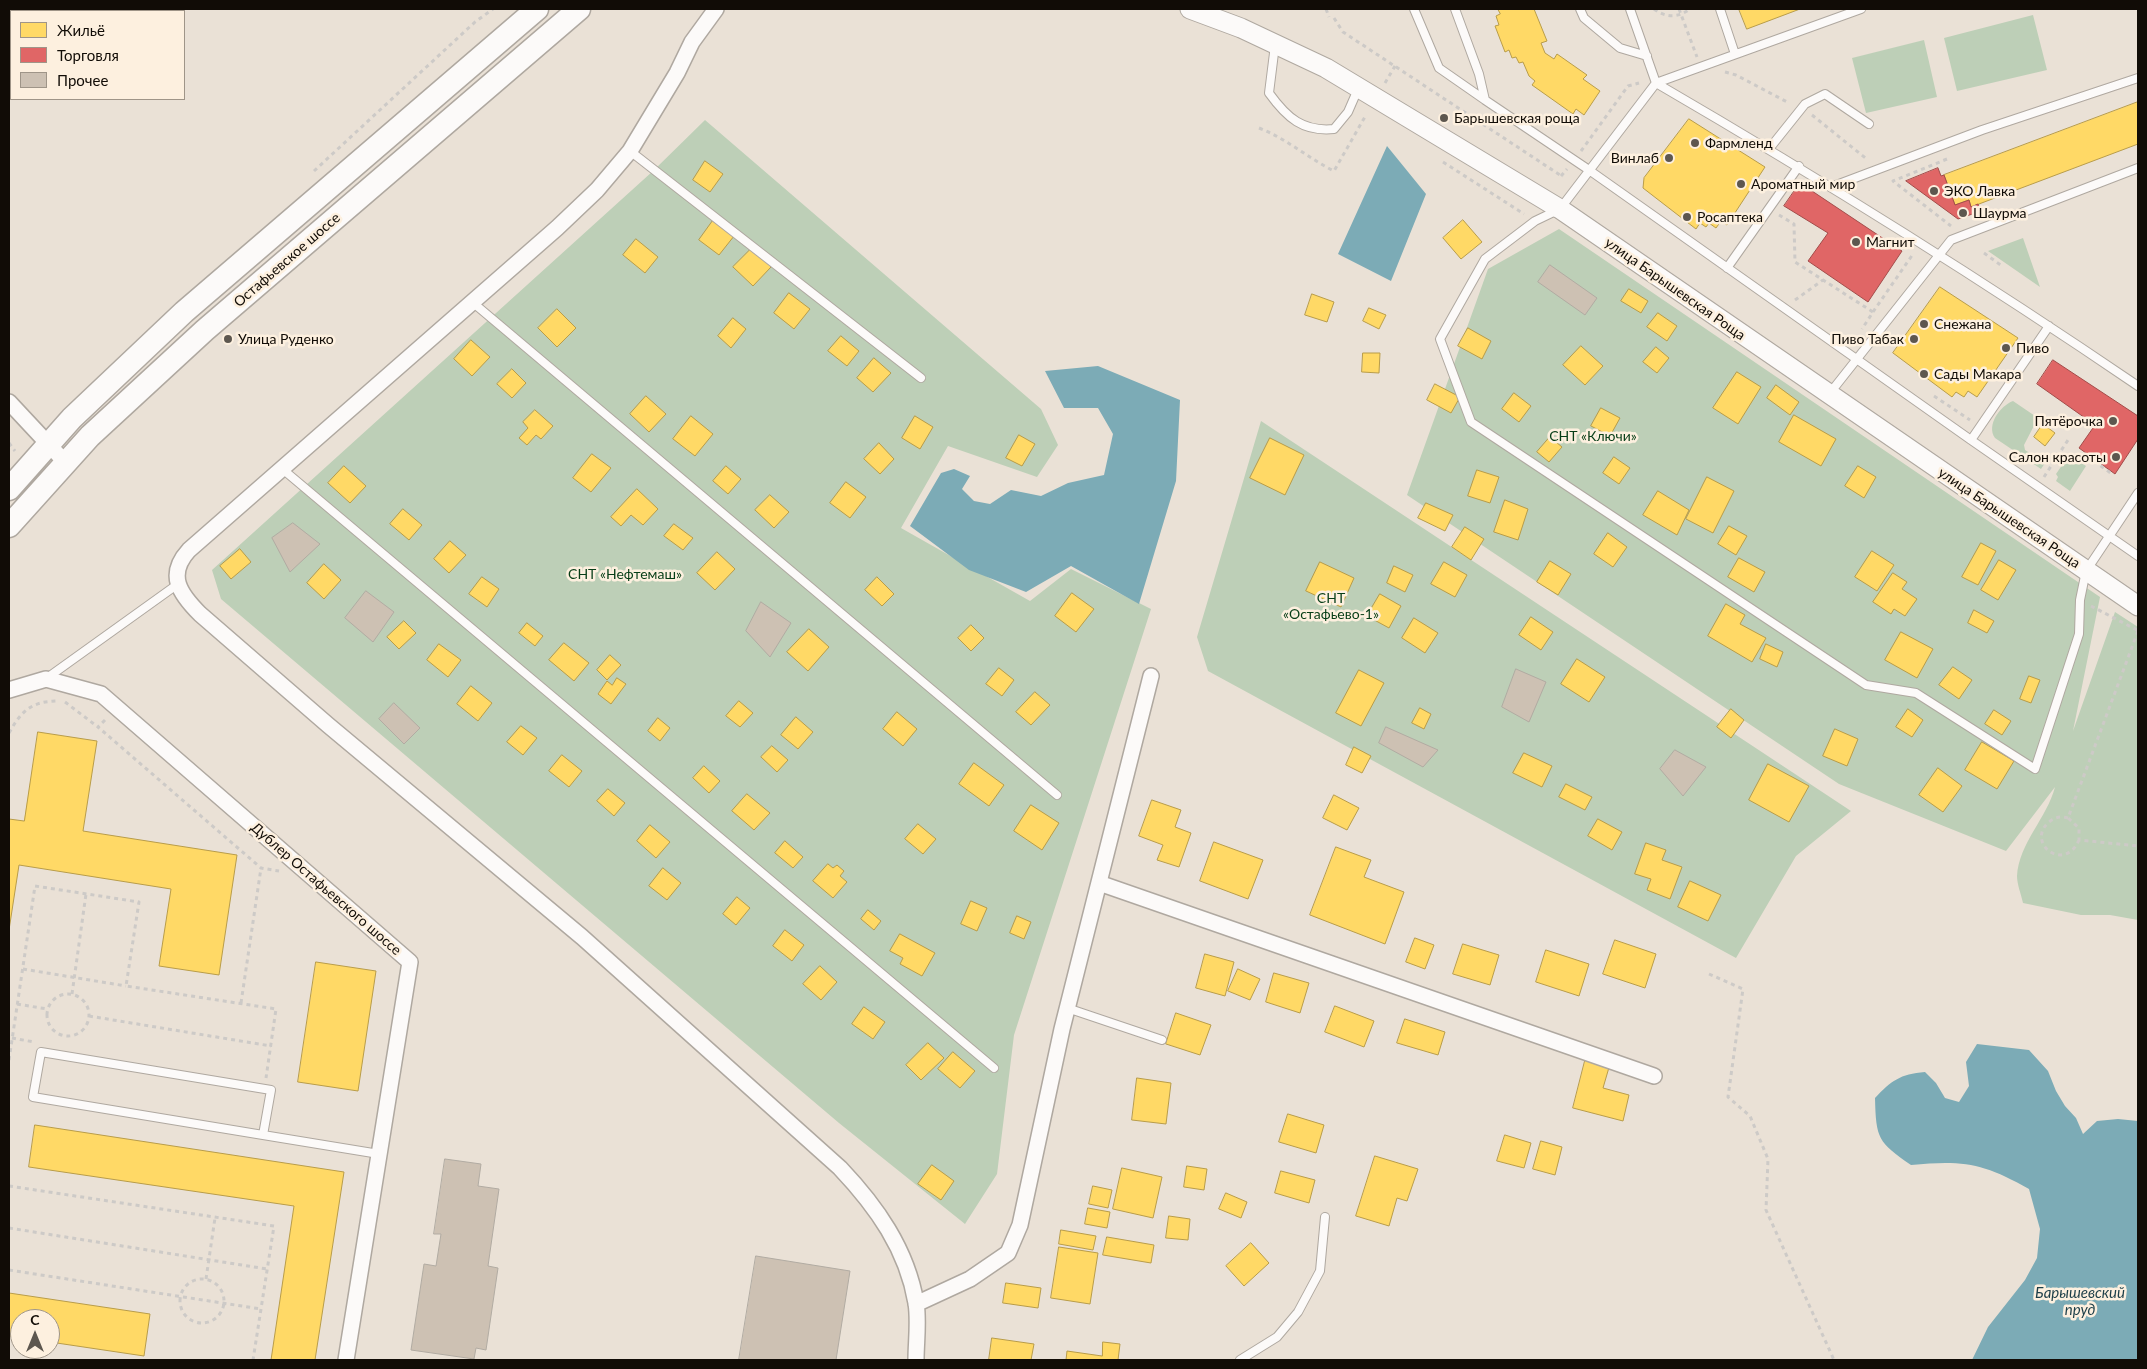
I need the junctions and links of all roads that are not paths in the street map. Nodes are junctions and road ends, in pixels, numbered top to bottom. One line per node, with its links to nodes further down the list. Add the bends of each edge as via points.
1 (537, 9): 36 (main road, Остафьевское шоссе, via 184,312)
2 (578, 9): 37 (main road, Остафьевское шоссе, via 205,330)
3 (716, 9): 20 (street, via 692,42)
4 (1190, 9): 11 (street, улица Барышевская Роща)
5 (1414, 9): 17 (lane, via 1439,68)
6 (1455, 9): 17 (lane)
7 (1580, 9): 13 (lane, via 1584,18 1620,48)
8 (1630, 9): 13 (lane)
9 (1720, 9): 12 (lane)
10 (1861, 9): 12 (lane)
11 (1275, 43): 16 (street, улица Барышевская Роща); 16 (lane, via 1269,93 1283,113 1317,131 1334,129 1348,112)
12 (1736, 54): 15 (lane)
13 (1647, 56): 15 (lane)
14 (2138, 78): 24 (lane, via 1982,130)
15 (1656, 83): 19 (lane); 23 (lane)
16 (1359, 86): 25 (street, улица Барышевская Роща)
17 (1485, 100): 23 (lane)
18 (1869, 124): 19 (lane, via 1825,94 1805,104)
19 (1769, 149): 21 (lane)
20 (630, 151): 28 (street, via 597,190); 31 (lane)
21 (1799, 166): 24 (lane); 27 (lane)
22 (2138, 168): 26 (lane, via 1951,240)
23 (1590, 170): 25 (lane); 27 (lane)
24 (1831, 187): 26 (lane)
25 (1560, 209): 33 (street, улица Барышевская Роща); 44 (lane, via 1535,221 1484,260 1440,339 1471,422 1866,685 1916,693 2035,769 2079,634 2080,600)
26 (1940, 254): 29 (lane); 30 (lane)
27 (1727, 268): 30 (lane)
28 (471, 301): 38 (street); 50 (lane)
29 (2050, 326): 32 (lane); 35 (lane)
30 (1856, 357): 33 (lane); 35 (lane)
31 (921, 378)
32 (2138, 386)
33 (1829, 394): 44 (street, улица Барышевская Роща)
34 (9, 402): 36 (street)
35 (1972, 440): 42 (lane)
36 (48, 444): 37 (street); 39 (main road, Остафьевское шоссе)
37 (65, 462): 41 (main road, Остафьевское шоссе)
38 (280, 467): 45 (street, via 180,560); 54 (lane)
39 (9, 489)
40 (2138, 493): 42 (lane)
41 (9, 526)
42 (2109, 534): 43 (lane); 44 (lane)
43 (2138, 556)
44 (2086, 571): 46 (street, улица Барышевская Роща)
45 (178, 584): 48 (lane); 59 (street, via 185,598 200,614 582,937 840,1168 859,1187 890,1232 906,1265)
46 (2138, 606)
47 (1151, 676): 51 (street)
48 (46, 679): 49 (street); 57 (street, Дублер Остафьевского шоссе, via 101,694 410,962)
49 (9, 690)
50 (1057, 795)
51 (1099, 883): 52 (street); 55 (street)
52 (1067, 1008): 53 (lane); 59 (street, via 1020,1225 1008,1252 970,1279)
53 (1162, 1040)
54 (994, 1068)
55 (1654, 1076)
56 (263, 1134): 56 (lane, via 270,1090 41,1052 34,1097); 57 (lane)
57 (379, 1154): 60 (street, Дублер Остафьевского шоссе)
58 (1325, 1217): 62 (lane, via 1320,1271 1298,1312 1277,1336)
59 (916, 1304): 61 (street)
60 (346, 1360)
61 (916, 1360)
62 (1240, 1360)

